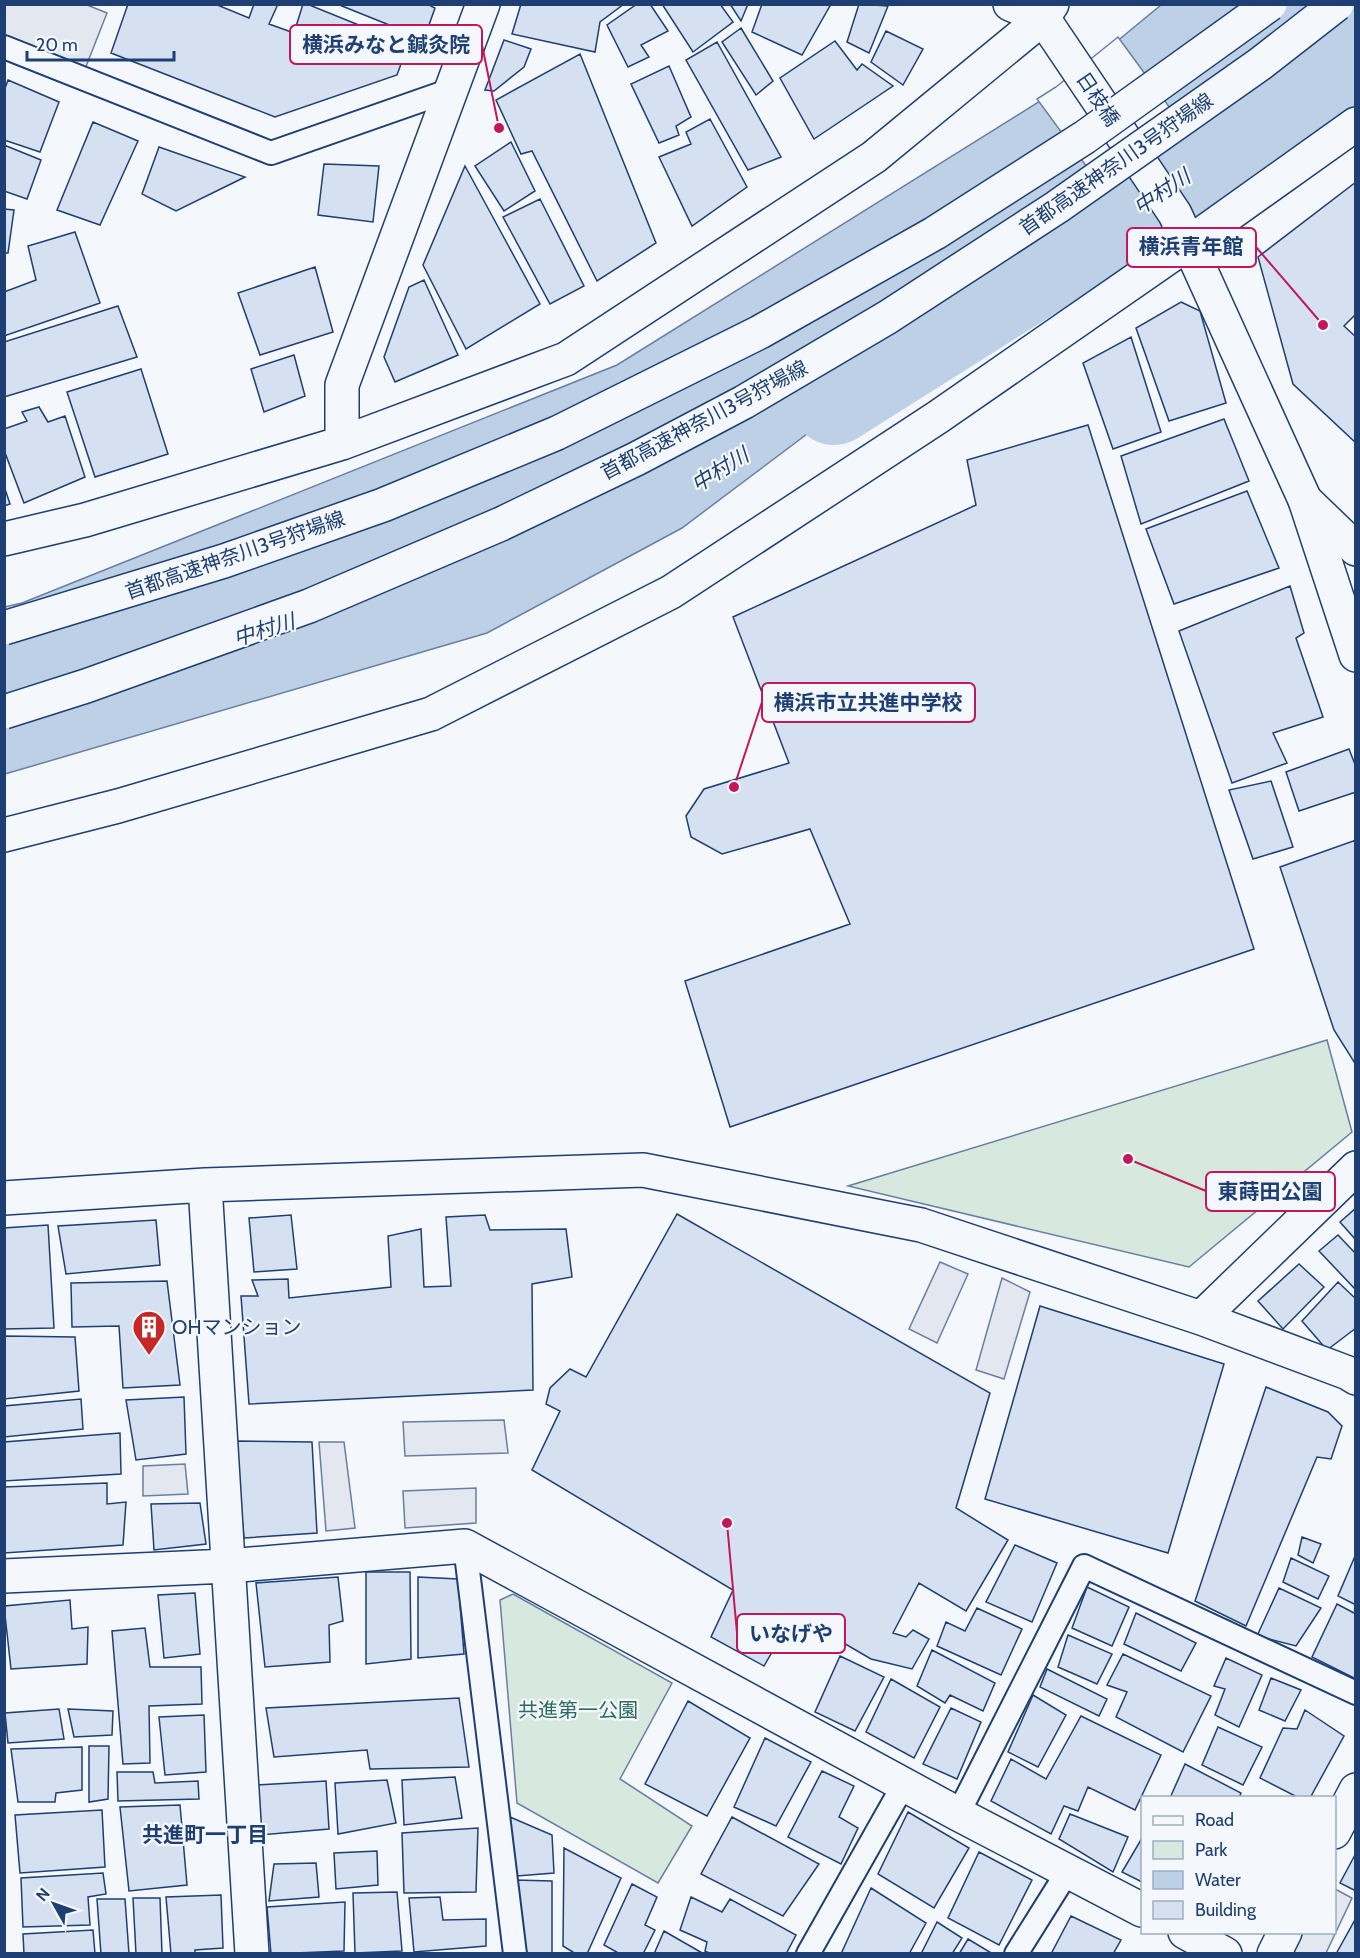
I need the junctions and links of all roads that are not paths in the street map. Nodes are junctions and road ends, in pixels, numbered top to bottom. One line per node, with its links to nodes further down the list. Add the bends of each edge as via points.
1 (483, 4): 7 (main road)
2 (1010, 4): 5 (main road)
3 (1270, 4): 14 (main road, 首都高速神奈川3号狩場線, bridge, via 1085,137 935,232 760,332 557,433 383,505 298,535)
4 (1337, 4): 16 (main road, 首都高速神奈川3号狩場線, bridge, via 1260,64 1057,207 888,317 744,402 501,524 309,606)
5 (1048, 11): 9 (main road, 日枝橋, bridge, via 1064,49 1175,214); 10 (main road, via 874,157 566,359)
6 (4, 47): 7 (lane, via 271,153)
7 (451, 90): 10 (main road, via 342,385)
8 (1356, 124): 9 (main road)
9 (1189, 243): 11 (main road, 日枝橋); 17 (main road, via 938,417 671,592 431,714 118,806)
10 (342, 443): 12 (main road, via 85,520)
11 (1305, 500): 13 (main road); 15 (main road, 日枝橋)
12 (4, 539)
13 (1356, 549)
14 (4, 628)
15 (1356, 655)
16 (4, 712)
17 (4, 835)
18 (1356, 1168): 21 (main road)
19 (205, 1185): 20 (main road); 21 (main road, via 643,1170 921,1225); 24 (main road)
20 (4, 1198)
21 (1201, 1318): 22 (main road)
22 (1356, 1378)
23 (465, 1546): 24 (main road); 27 (main road); 36 (lane)
24 (228, 1566): 25 (main road); 35 (main road)
25 (4, 1576)
26 (1356, 1693): 29 (lane, via 1084,1566)
27 (904, 1784): 29 (main road); 37 (lane)
28 (1356, 1790): 30 (main road)
29 (958, 1814): 31 (main road)
30 (1336, 1830)
31 (1068, 1871): 32 (main road); 38 (lane)
32 (1141, 1909)
33 (1189, 1934): 39 (main road)
34 (1283, 1934): 40 (main road)
35 (252, 1953)
36 (515, 1953)
37 (807, 1953)
38 (1016, 1953)
39 (1225, 1953)
40 (1274, 1953)

